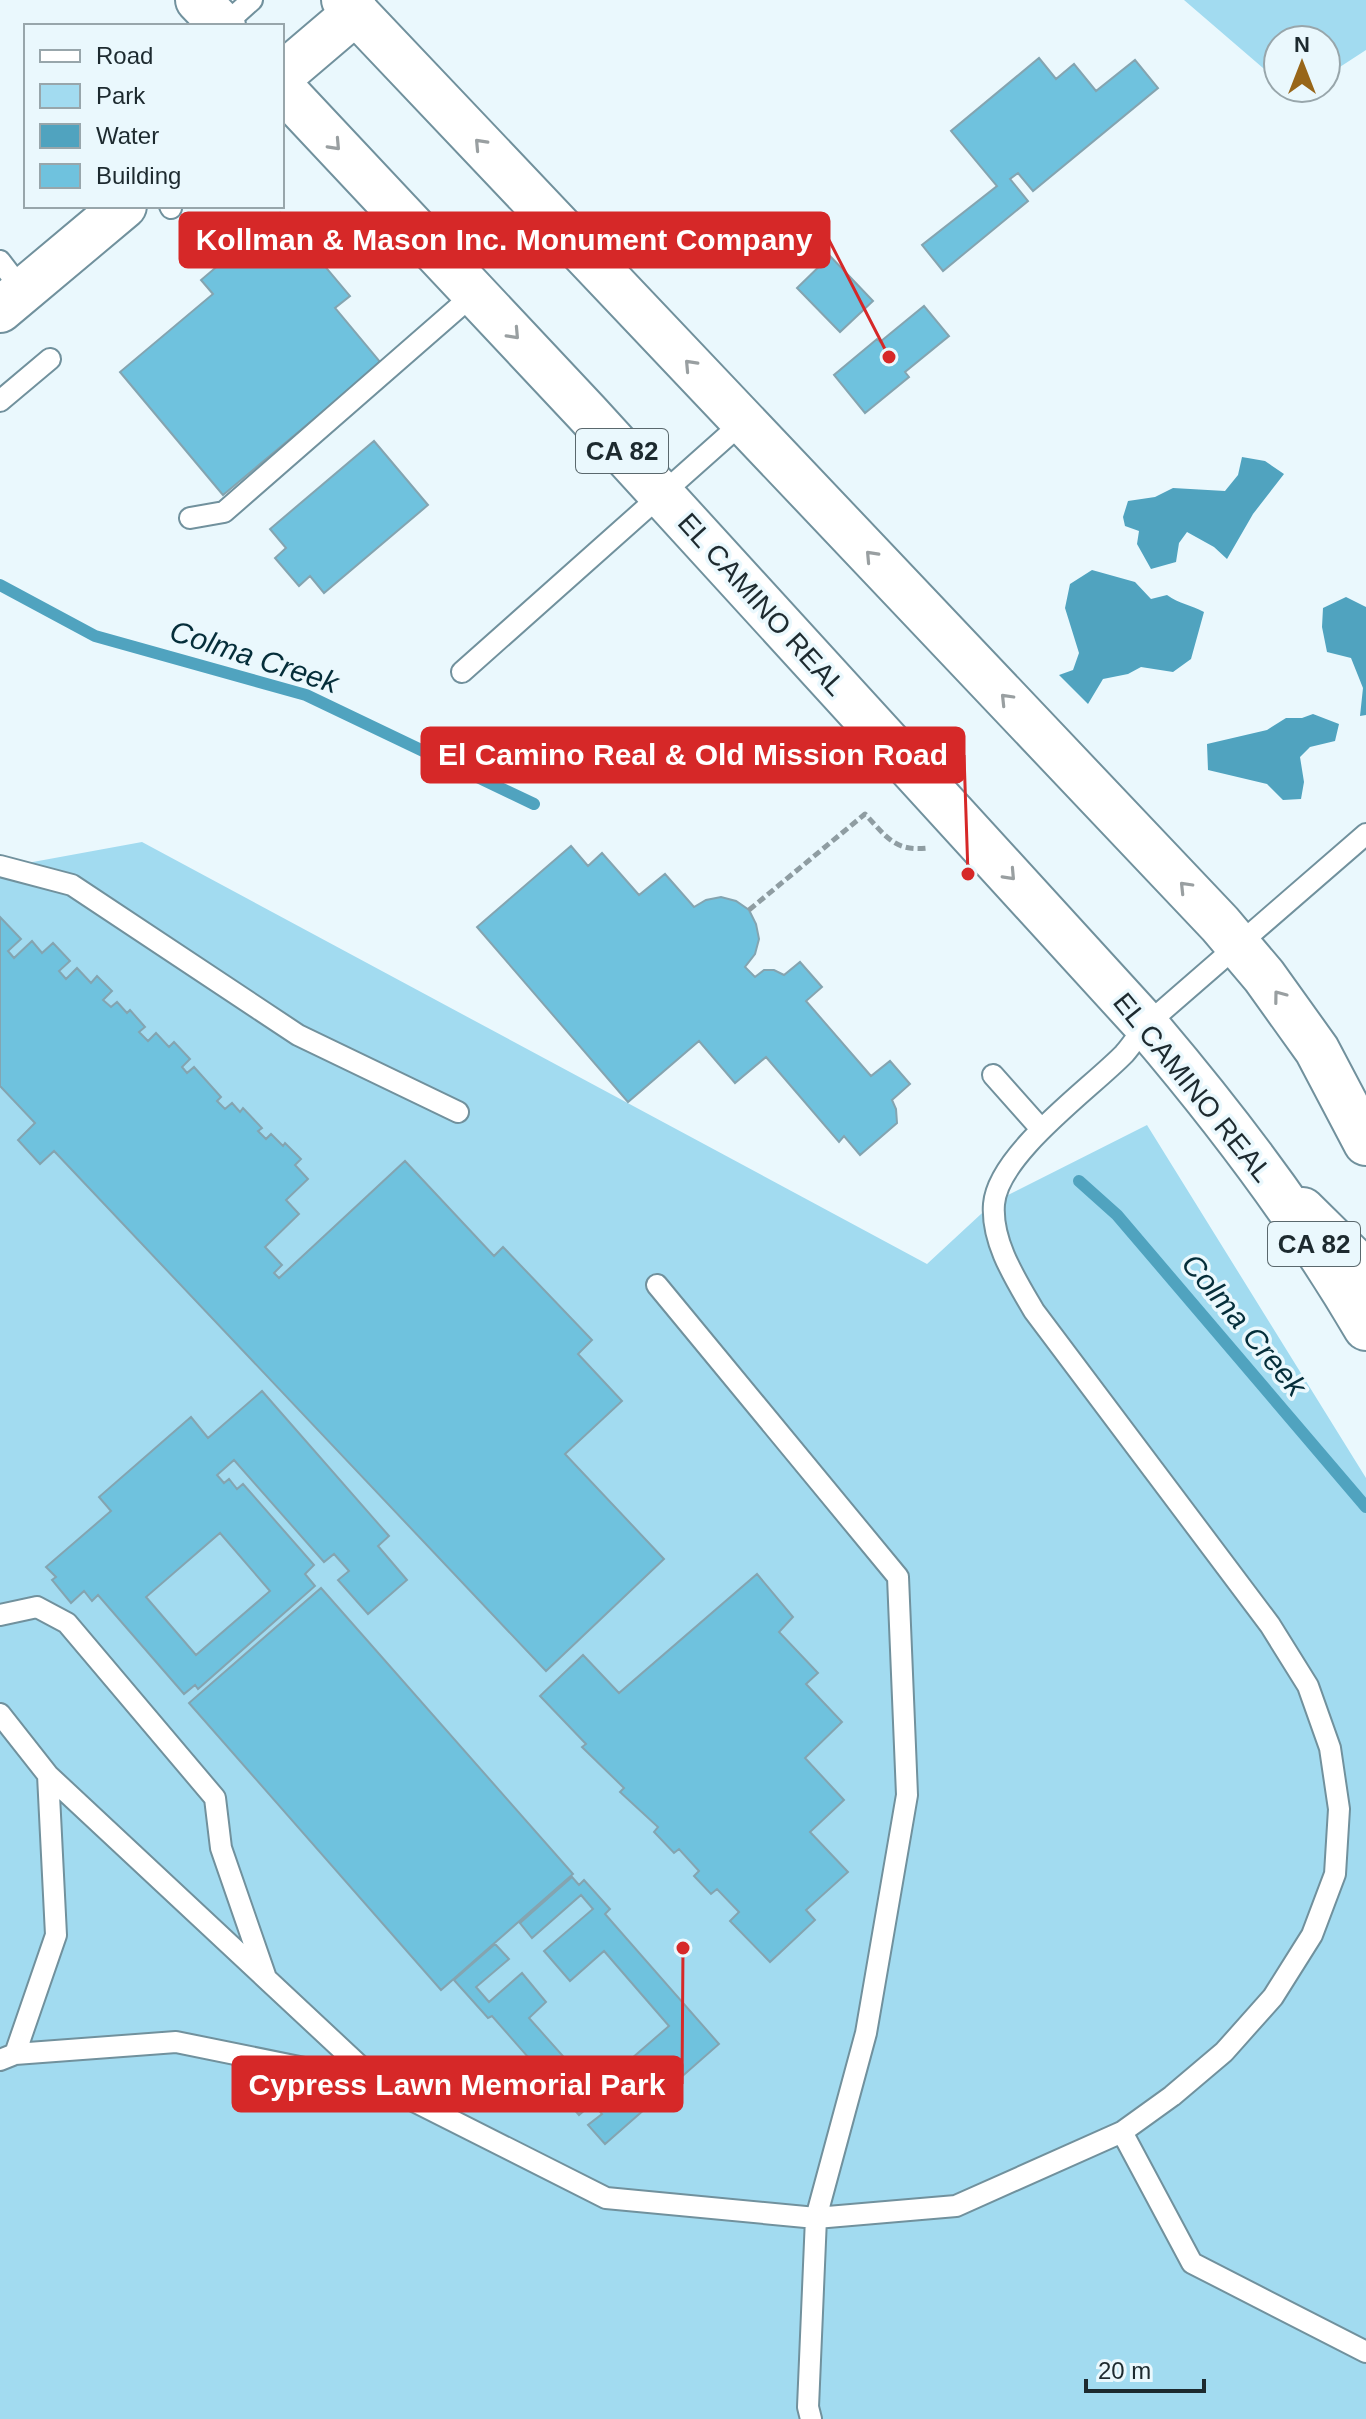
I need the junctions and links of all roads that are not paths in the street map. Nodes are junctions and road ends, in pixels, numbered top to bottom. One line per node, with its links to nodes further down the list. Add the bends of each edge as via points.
1 (198, 0): 4 (main road)
2 (252, 0): 5 (lane)
3 (350, 6): 6 (main road); 13 (main road, one-way to 3)
4 (221, 24)
5 (225, 24)
6 (284, 73)
7 (284, 90): 10 (main road, EL CAMINO REAL / CA 82, one-way to 10)
8 (121, 208): 9 (main road)
9 (8, 287)
10 (475, 293): 14 (main road, EL CAMINO REAL / CA 82, one-way to 14); 15 (lane, via 224,512)
11 (50, 359): 12 (lane)
12 (0, 401)
13 (743, 422): 14 (lane); 19 (main road, one-way to 13)
14 (662, 494): 16 (lane); 20 (main road, EL CAMINO REAL / CA 82, one-way to 20)
15 (190, 518)
16 (462, 672)
17 (1366, 834): 19 (lane)
18 (0, 866): 24 (lane, via 72,885 298,1035)
19 (1238, 945): 20 (lane); 21 (main road, one-way to 19)
20 (1146, 1025): 25 (lane, via 1124,1053); 27 (main road, EL CAMINO REAL / CA 82)
21 (1317, 1050): 23 (street); 26 (main road)
22 (993, 1075): 25 (lane)
23 (1366, 1108)
24 (458, 1112)
25 (1041, 1129): 37 (lane, via 1009,1167 994,1202 997,1236 1013,1274 1034,1311 1270,1625 1308,1686 1330,1748 1339,1809 1335,1874 1312,1935 1273,1997 1224,2052)
26 (1366, 1143)
27 (1257, 1163): 28 (street); 30 (main road, EL CAMINO REAL / CA 82)
28 (1366, 1271)
29 (657, 1285): 38 (lane, via 898,1577 907,1795 866,2033)
30 (1366, 1328)
31 (0, 1615): 34 (lane, via 37,1607 67,1623 215,1798 221,1848)
32 (0, 1714): 33 (lane)
33 (48, 1775): 34 (lane); 35 (lane, via 56,1935)
34 (266, 1978): 36 (lane)
35 (7, 2057): 36 (lane, via 176,2042)
36 (378, 2083): 38 (lane, via 606,2198)
37 (1122, 2132): 38 (lane, via 956,2206); 39 (lane, via 1192,2263)
38 (816, 2218): 40 (lane)
39 (1366, 2352)
40 (811, 2419)

